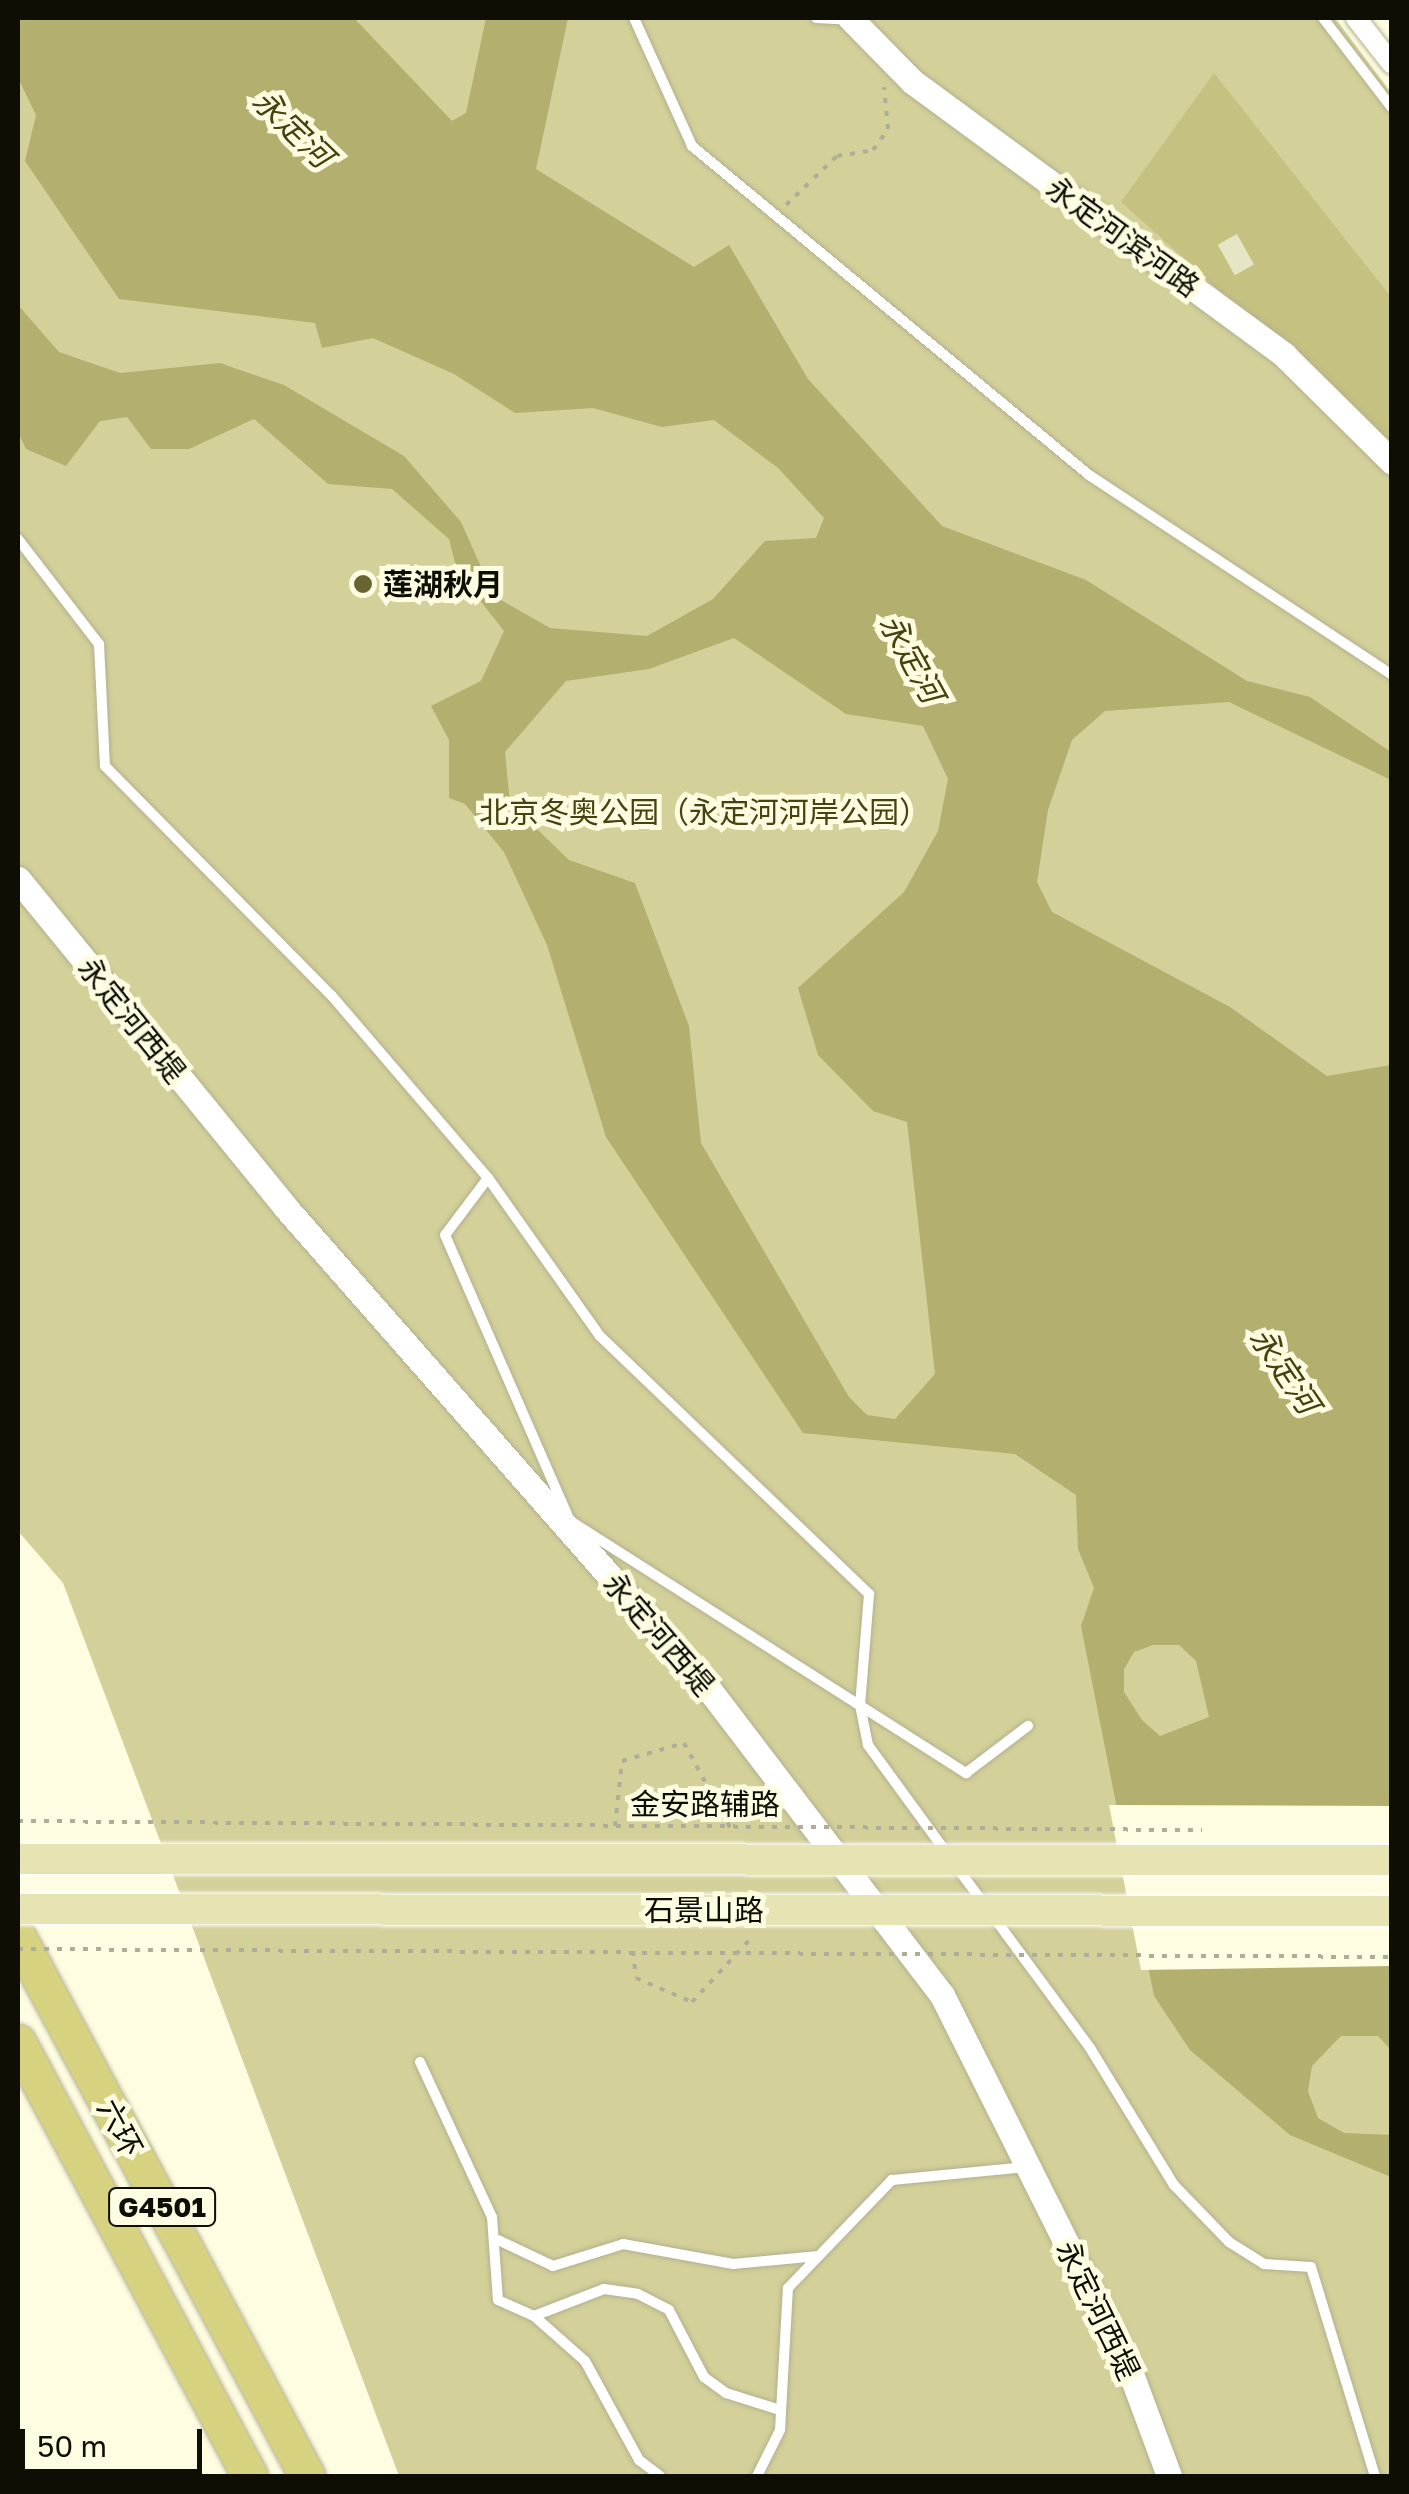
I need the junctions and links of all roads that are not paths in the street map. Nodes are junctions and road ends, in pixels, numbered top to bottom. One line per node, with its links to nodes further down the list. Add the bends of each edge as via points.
1 (634, 18): 10 (lane, via 692,146 1089,474)
2 (816, 18): 5 (lane)
3 (1322, 18): 7 (lane)
4 (1356, 18): 6 (street)
5 (851, 19): 8 (street, 永定河滨河路, via 882,54 1284,355)
6 (1392, 64)
7 (1392, 108)
8 (1392, 462)
9 (18, 539): 12 (lane, via 99,644 105,766 332,996)
10 (1392, 675)
11 (18, 879): 13 (street, 永定河西堤, via 286,1208)
12 (488, 1178): 13 (lane, via 446,1235); 14 (lane, via 600,1336 868,1594)
13 (568, 1524): 14 (lane); 23 (street, 永定河西堤, via 708,1688 942,1995)
14 (860, 1705): 15 (lane, via 966,1773); 33 (lane, via 868,1745 1090,2048 1174,2185 1229,2242 1264,2264 1312,2267)
15 (1028, 1726)
16 (18, 1859): 17 (main road, 石景山路, bridge)
17 (1392, 1860)
18 (18, 1908): 19 (main road, 石景山路, bridge)
19 (1392, 1911)
20 (18, 1937): 29 (highway, 六环 / G4501)
21 (18, 2042): 28 (highway, 六环 / G4501)
22 (420, 2062): 24 (lane, via 472,2161)
23 (1028, 2167): 25 (lane, via 892,2180); 32 (street, 永定河西堤, via 1130,2370)
24 (498, 2240): 25 (lane, via 554,2266 624,2244 733,2264); 26 (lane, via 491,2279 498,2300)
25 (820, 2256): 27 (lane, via 788,2288)
26 (534, 2316): 27 (lane, via 604,2289 638,2294 670,2310 704,2376 726,2393); 30 (lane, via 606,2386 639,2460)
27 (780, 2410): 31 (lane)
28 (250, 2476)
29 (307, 2476)
30 (660, 2476)
31 (757, 2476)
32 (1168, 2476)
33 (1375, 2476)

